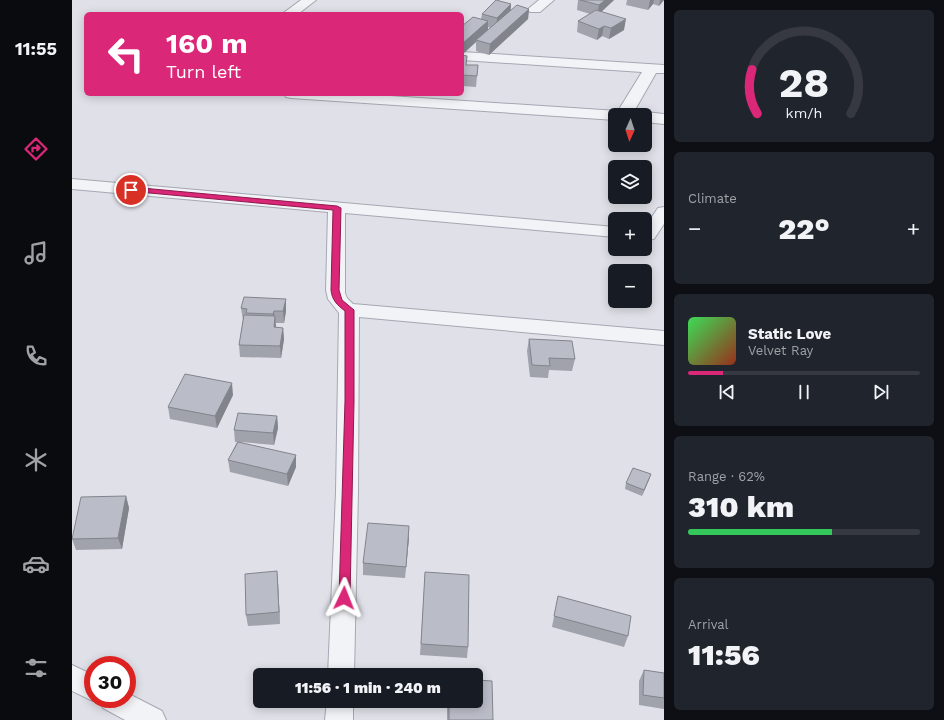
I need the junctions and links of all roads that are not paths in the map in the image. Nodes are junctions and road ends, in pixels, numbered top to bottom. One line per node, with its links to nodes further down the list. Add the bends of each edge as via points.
1 (310, 0): 4 (street)
2 (548, 0): 3 (street)
3 (535, 9)
4 (292, 12)
5 (464, 56): 6 (street)
6 (658, 69): 8 (street, via 643,80)
7 (322, 96): 9 (street)
8 (628, 108)
9 (608, 115)
10 (652, 118): 11 (street)
11 (664, 119)
12 (72, 184): 13 (street)
13 (337, 208): 15 (street); 17 (street, via 335,290 339,302)
14 (664, 212): 16 (street)
15 (608, 231)
16 (652, 235)
17 (349, 310): 18 (street); 19 (street)
18 (664, 338)
19 (341, 668)
20 (72, 677): 21 (street)
21 (84, 684)
22 (129, 708): 24 (street)
23 (340, 708): 25 (street)
24 (152, 720)
25 (339, 720)

